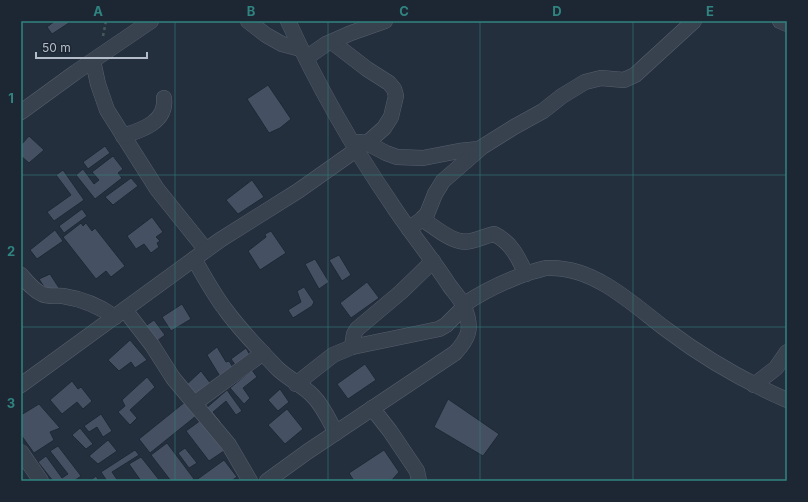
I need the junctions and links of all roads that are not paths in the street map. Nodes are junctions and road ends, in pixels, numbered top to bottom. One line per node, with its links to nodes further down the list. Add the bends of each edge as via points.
1 (151, 21): 10 (street)
2 (248, 21): 9 (street, via 266,35)
3 (288, 21): 9 (street)
4 (385, 21): 8 (street)
5 (694, 21): 15 (street, via 635,75 624,80 601,78 585,82 543,111)
6 (780, 21): 7 (street)
7 (787, 24)
8 (332, 42): 9 (street); 14 (street, via 388,83 396,96 391,117 384,128)
9 (304, 54): 14 (street)
10 (93, 61): 12 (street); 13 (street, via 107,110)
11 (164, 98): 13 (street, via 164,110 159,118 149,126)
12 (21, 112)
13 (123, 136): 18 (street, via 157,189)
14 (358, 145): 15 (street, via 396,157 423,158); 17 (street); 18 (street, via 298,191)
15 (479, 149): 16 (street, via 443,181)
16 (422, 219): 17 (street); 21 (street, via 461,242 494,234 503,238)
17 (409, 229): 20 (street)
18 (206, 250): 19 (street)
19 (194, 260): 24 (street); 27 (street, via 225,310)
20 (433, 261): 23 (street); 25 (street, via 358,329 354,334)
21 (526, 274): 23 (street, via 511,278); 30 (street, via 544,268 560,268 605,284 708,358)
22 (21, 275): 24 (street, via 32,288 42,294 89,302)
23 (464, 306): 25 (street, via 439,329); 33 (street, via 469,332 465,343 455,353)
24 (120, 313): 29 (street); 32 (street, via 152,345 173,378)
25 (352, 347): 28 (street, via 333,355)
26 (787, 352): 30 (street, via 776,368)
27 (263, 353): 28 (street); 32 (street)
28 (296, 384): 34 (street, via 313,396)
29 (21, 385)
30 (754, 385): 31 (street)
31 (787, 400)
32 (196, 403): 37 (street, via 229,445)
33 (372, 408): 34 (street); 39 (street, via 417,471)
34 (336, 432): 38 (street)
35 (21, 452): 36 (street)
36 (42, 481)
37 (250, 481)
38 (267, 481)
39 (419, 481)

